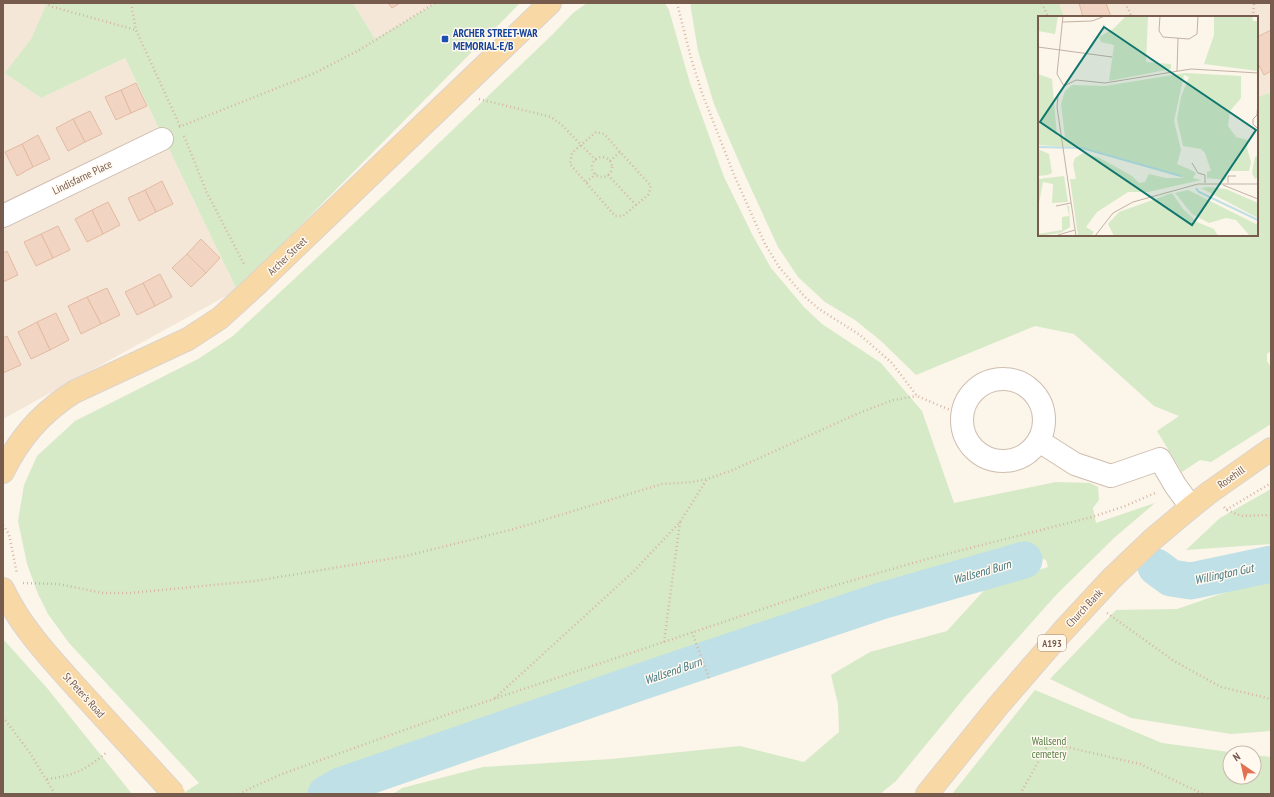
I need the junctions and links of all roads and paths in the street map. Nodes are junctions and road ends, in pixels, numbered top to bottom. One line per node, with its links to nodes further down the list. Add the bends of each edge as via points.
1 (45, 3): 12 (path)
2 (131, 3): 12 (path)
3 (435, 3): 14 (path, via 361,49 315,73)
4 (550, 3): 13 (main road, Archer Street)
5 (677, 3): 26 (path, via 690,58 702,94 734,175 765,244 779,267 819,309 860,335 892,363)
6 (1042, 3): 9 (path)
7 (1124, 3): 10 (path)
8 (1254, 3): 11 (path)
9 (1048, 16)
10 (1131, 16)
11 (1253, 16)
12 (136, 30): 14 (path)
13 (456, 93): 16 (path, via 551,117); 25 (main road, Archer Street)
14 (180, 126): 15 (path); 25 (path, via 207,193)
15 (162, 139): 24 (street, Lindisfarne Place)
16 (581, 145): 17 (path, via 596,132 604,134); 18 (path); 22 (path, via 572,153 570,164)
17 (620, 152): 19 (path); 23 (path, via 650,186 648,195)
18 (596, 160): 19 (path, via 604,158); 20 (path, via 593,166)
19 (610, 161): 21 (path, via 612,167)
20 (596, 174): 21 (path, via 602,177); 22 (path)
21 (608, 175): 23 (path)
22 (586, 182): 23 (path, via 615,216 623,216)
23 (636, 205)
24 (3, 216)
25 (255, 286): 30 (main road, Archer Street, via 220,318 188,339 74,392 58,402 31,426)
26 (917, 396): 27 (path); 31 (path, via 893,400 859,413)
27 (962, 415): 28 (street, via 963,429 968,442 990,459 1004,461 1018,458 1030,451); 28 (street, via 966,402 974,390 993,380 1014,380 1024,384 1039,399 1044,420)
28 (1039, 440): 32 (street, via 1075,464 1111,476 1160,460)
29 (1271, 450): 33 (main road, Rosehill / A193)
30 (3, 472)
31 (707, 480): 36 (path); 38 (path, via 662,484 514,530 406,556 255,581 130,593 103,593 58,584)
32 (1175, 484): 33 (street); 40 (path, via 1092,517 927,559 819,590)
33 (1191, 507): 39 (main road, Church Bank / A193)
34 (1226, 510): 35 (path, via 1241,516)
35 (1271, 515)
36 (680, 522): 41 (path); 43 (path, via 634,571)
37 (3, 525): 38 (path, via 9,534 18,572)
38 (12, 583): 49 (main road, St Peter's Road, bridge, via 10,604 28,630)
39 (1090, 600): 44 (path, via 1174,661 1221,687); 51 (main road, Church Bank / A193, via 998,706)
40 (692, 632): 41 (path); 42 (path)
41 (664, 642): 43 (path)
42 (709, 678)
43 (493, 700): 50 (path, via 282,774)
44 (1271, 700)
45 (3, 717): 47 (path)
46 (111, 749): 47 (path, via 80,772)
47 (47, 779): 48 (path)
48 (55, 794)
49 (174, 794)
50 (239, 794)
51 (927, 794)
52 (1020, 794): 53 (path, via 1049,743 1140,764)
53 (1203, 794)

